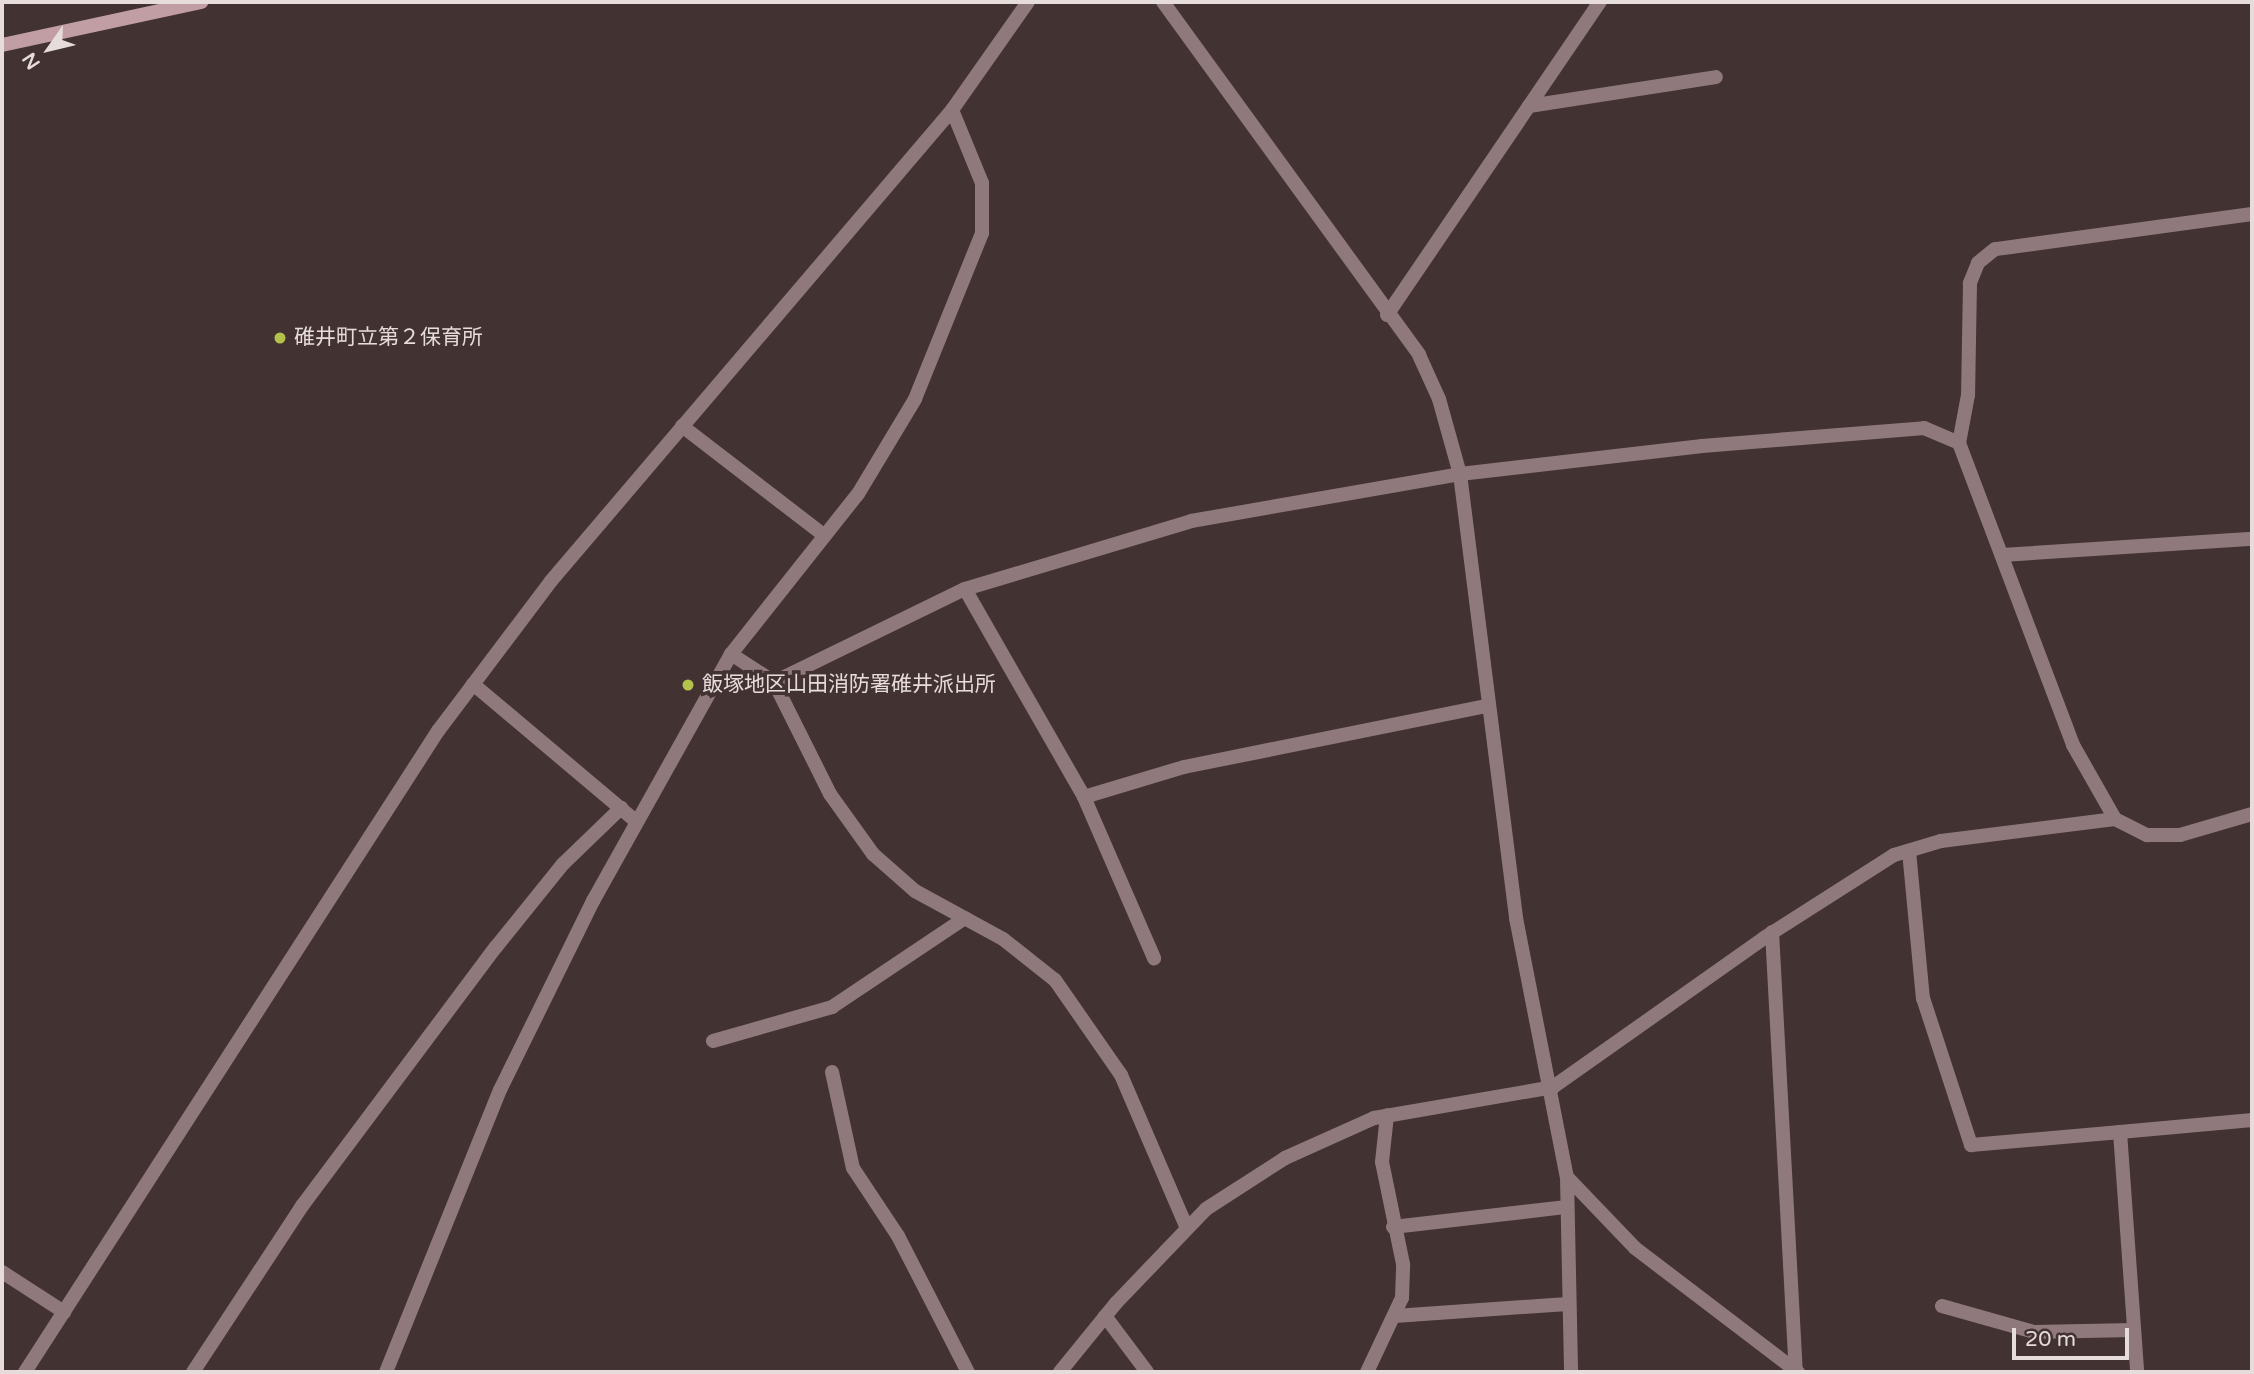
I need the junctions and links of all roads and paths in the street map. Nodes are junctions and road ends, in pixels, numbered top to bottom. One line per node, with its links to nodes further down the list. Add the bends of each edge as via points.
1 (201, 2): 5 (main road)
2 (1028, 2): 8 (street)
3 (1163, 2): 10 (street)
4 (1600, 2): 7 (street)
5 (2, 45)
6 (1716, 77): 7 (street)
7 (1529, 106): 10 (street)
8 (952, 110): 11 (street); 14 (street, via 982,183 982,233 915,399 858,494)
9 (2252, 214): 12 (street, via 1995,249 1978,263 1970,283 1968,395)
10 (1387, 315): 13 (street, via 1419,355 1439,399)
11 (682, 426): 14 (street); 20 (street, via 551,581)
12 (1959, 443): 13 (street, via 1924,428); 16 (street)
13 (1460, 474): 17 (street, via 1191,521); 21 (street)
14 (825, 536): 18 (street)
15 (2252, 539): 16 (street)
16 (2001, 555): 25 (street, via 2073,745)
17 (965, 589): 19 (street); 22 (street)
18 (731, 654): 19 (street); 26 (street)
19 (774, 682): 28 (street, via 830,794 873,854 915,891)
20 (472, 684): 23 (street); 44 (street)
21 (1487, 706): 22 (street, via 1184,767); 33 (street, via 1516,918)
22 (1084, 797): 30 (street)
23 (621, 808): 26 (street); 50 (street, via 563,864 496,947 302,1206)
24 (2252, 814): 25 (street, via 2180,835 2147,835)
25 (2115, 819): 27 (street, via 1941,841)
26 (637, 822): 51 (street, via 500,1090)
27 (1909, 851): 29 (street, via 1845,883); 36 (street, via 1923,998 1971,1145)
28 (965, 918): 31 (street, via 832,1007); 40 (street, via 1003,939 1055,980 1094,1030 1121,1074)
29 (1772, 932): 33 (street); 48 (street)
30 (1154, 958)
31 (713, 1041)
32 (832, 1072): 52 (street, via 853,1168 898,1236)
33 (1553, 1087): 34 (street); 37 (street)
34 (1387, 1115): 39 (street, via 1382,1162); 40 (street, via 1285,1158 1206,1209)
35 (2252, 1120): 36 (street)
36 (2120, 1132): 47 (street)
37 (1567, 1177): 38 (street); 48 (street, via 1635,1248)
38 (1567, 1207): 39 (street); 42 (street)
39 (1392, 1227): 46 (street, via 1403,1264 1402,1298)
40 (1187, 1228): 45 (street)
41 (2, 1272): 44 (street)
42 (1568, 1304): 46 (street); 56 (street)
43 (1942, 1306): 47 (street, via 2034,1332)
44 (64, 1312): 49 (street)
45 (1105, 1316): 53 (street); 54 (street)
46 (1395, 1316): 55 (street)
47 (2134, 1330): 57 (street)
48 (1797, 1371)
49 (25, 1372)
50 (193, 1372)
51 (386, 1372)
52 (968, 1372)
53 (1060, 1372)
54 (1147, 1372)
55 (1367, 1372)
56 (1571, 1372)
57 (2137, 1372)

